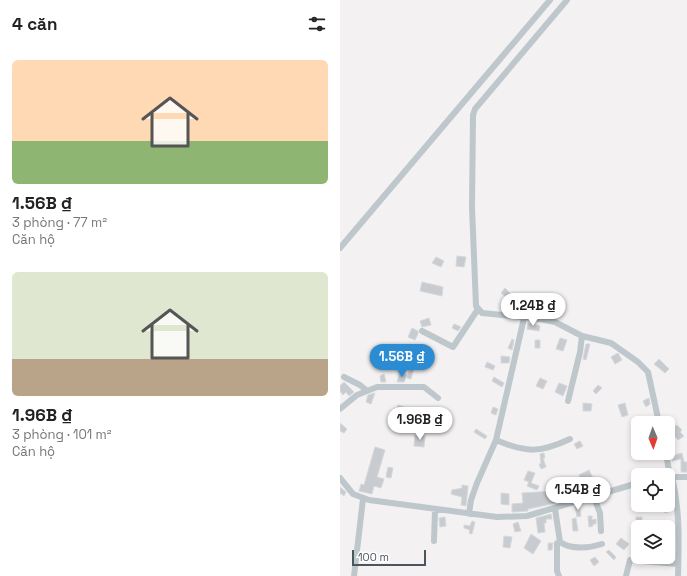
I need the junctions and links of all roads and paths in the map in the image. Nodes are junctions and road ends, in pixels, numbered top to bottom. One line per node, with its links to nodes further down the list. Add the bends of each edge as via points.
1 (550, 0): 3 (street)
2 (567, 0): 4 (street, via 514,61 475,109 473,115 472,215)
3 (340, 248)
4 (478, 309): 5 (street, via 490,314); 6 (street, via 453,347)
5 (524, 318): 7 (street, via 554,322); 15 (street)
6 (422, 331)
7 (582, 336): 11 (street); 13 (street, via 611,343 648,372)
8 (344, 377): 9 (street)
9 (366, 390): 10 (street, via 424,387); 12 (street)
10 (438, 398)
11 (568, 401)
12 (340, 409)
13 (657, 416)
14 (570, 439): 15 (street, via 553,447 534,451)
15 (496, 440): 25 (street, via 477,483)
16 (675, 477): 17 (street)
17 (687, 477)
18 (340, 478): 22 (street, via 353,494)
19 (631, 485): 20 (street)
20 (593, 495): 23 (street); 26 (street, via 600,513)
21 (675, 496): 30 (street, via 680,538)
22 (363, 499): 24 (street); 31 (street)
23 (555, 509): 25 (street, via 527,516 497,517); 28 (street)
24 (435, 510): 25 (street); 27 (street)
25 (469, 514)
26 (601, 531)
27 (434, 541)
28 (560, 542): 29 (street, via 583,548); 32 (street, via 557,543 556,552)
29 (602, 544)
30 (678, 564): 33 (street, via 630,560); 34 (street)
31 (354, 576)
32 (559, 576)
33 (626, 576)
34 (678, 576)

